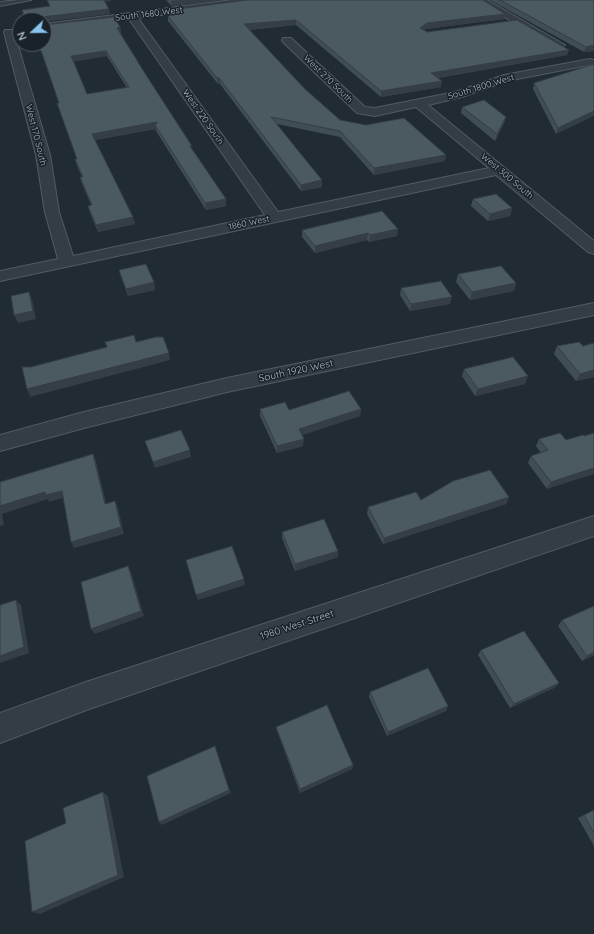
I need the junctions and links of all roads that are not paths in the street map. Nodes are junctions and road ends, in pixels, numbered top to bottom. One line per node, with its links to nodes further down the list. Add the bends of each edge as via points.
1 (29, 0): 4 (lane)
2 (253, 0): 5 (street, South 1680 West)
3 (480, 0): 6 (street)
4 (0, 4)
5 (132, 16): 8 (street, South 1680 West); 14 (street, West 220 South)
6 (519, 21): 7 (street); 11 (street)
7 (499, 24)
8 (52, 26)
9 (10, 32): 16 (street, West 170 South, via 43,155 52,212)
10 (287, 40): 12 (street, West 270 South, via 361,110 375,112)
11 (592, 63): 12 (street, South 1800 West, via 504,78 458,95)
12 (420, 104): 13 (street, West 300 South)
13 (499, 170): 14 (street, 1860 West); 15 (street, West 300 South)
14 (274, 218): 16 (street, 1860 West)
15 (594, 249)
16 (67, 262): 17 (street, 1860 West)
17 (0, 276)
18 (594, 309): 19 (street, South 1920 West, via 227,385)
19 (0, 443)
20 (594, 526): 21 (street, 1980 West Street, via 89,695)
21 (0, 728)

